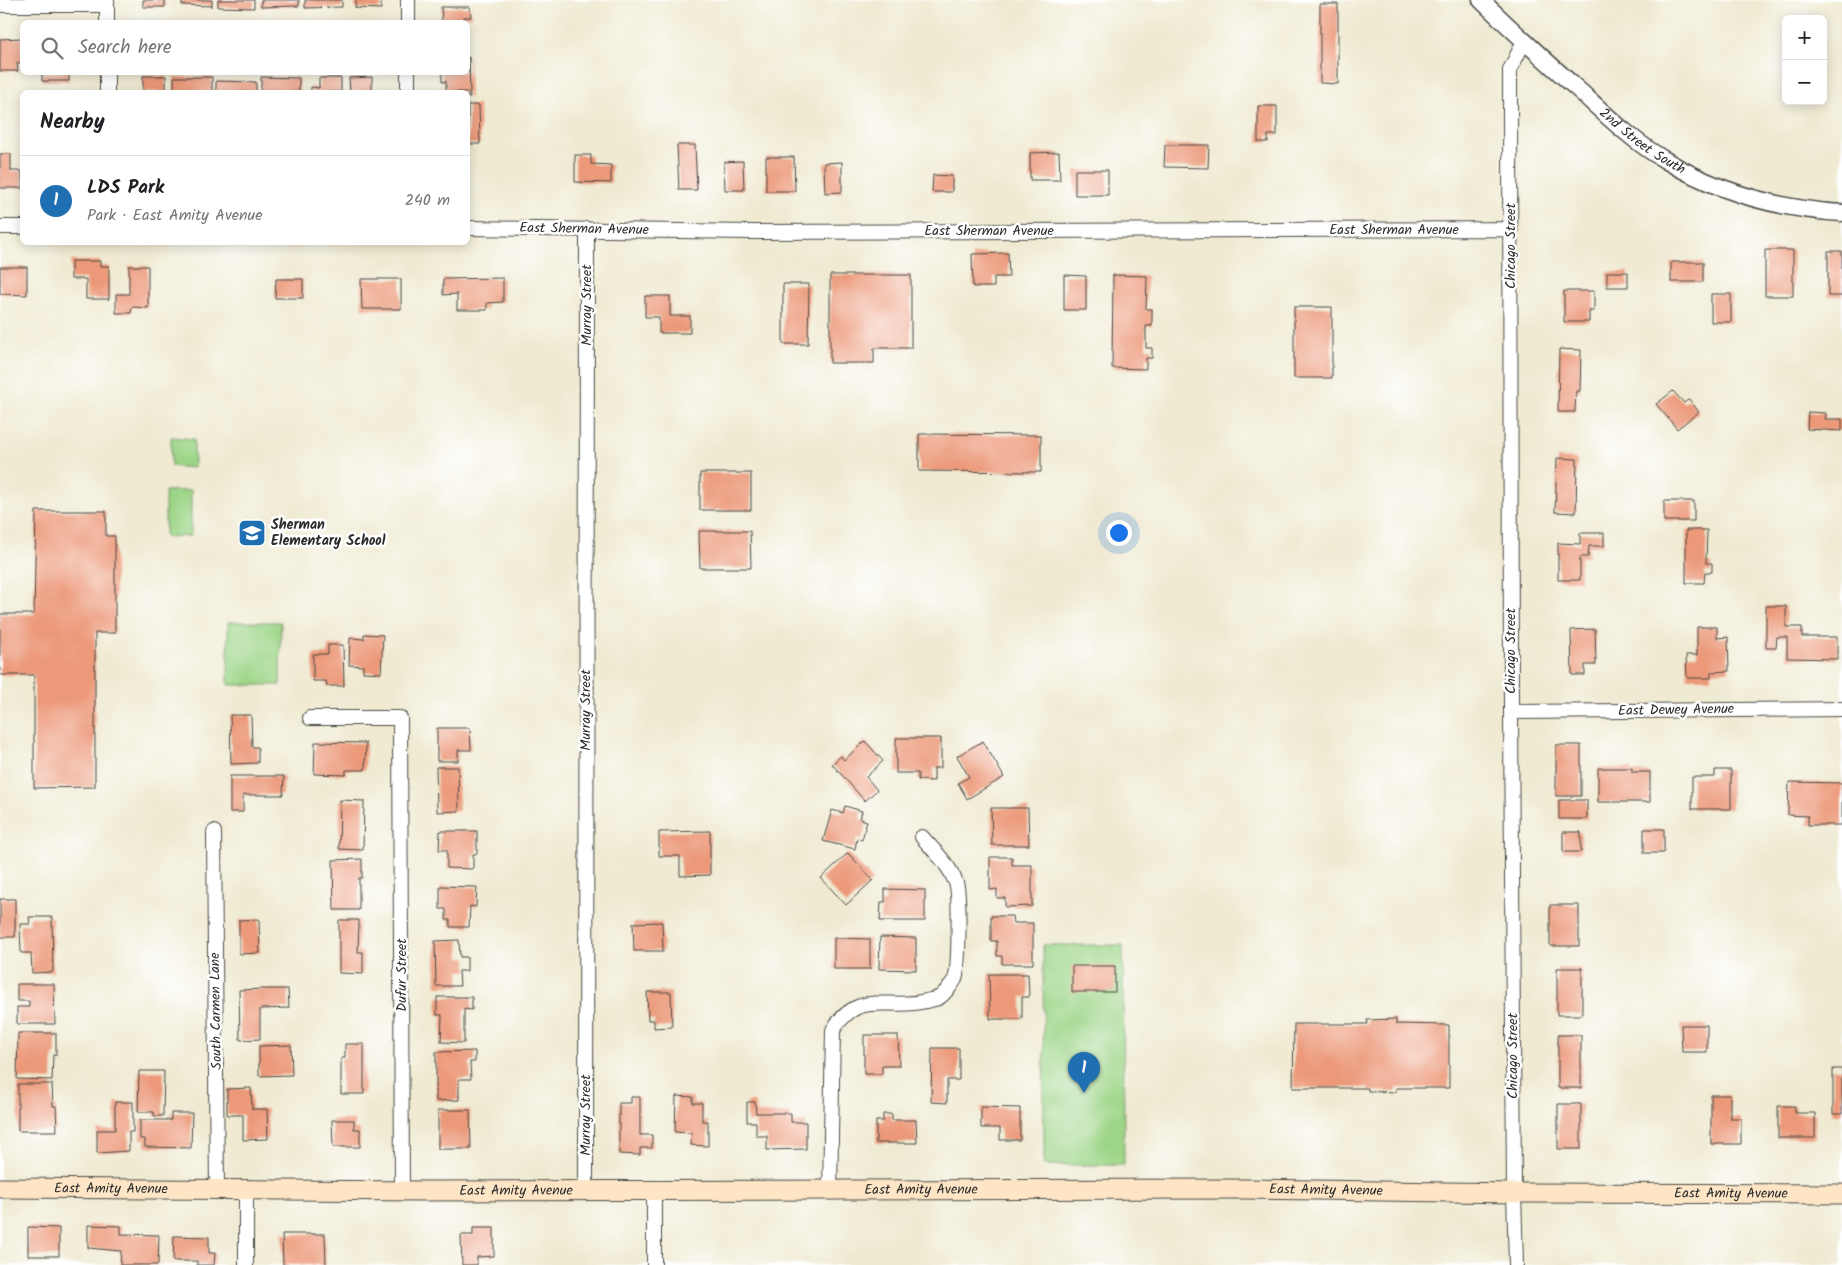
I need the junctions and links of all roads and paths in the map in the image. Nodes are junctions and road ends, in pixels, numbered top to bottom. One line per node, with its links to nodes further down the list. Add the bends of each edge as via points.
1 (408, 0): 6 (street)
2 (1481, 0): 7 (street, 2nd Street South)
3 (107, 2): 4 (street); 5 (street)
4 (0, 5)
5 (107, 20)
6 (408, 20)
7 (1524, 41): 12 (street, 2nd Street South, via 1614,123 1664,160 1710,184 1757,200); 17 (street, Chicago Street, via 1510,70)
8 (107, 75): 10 (street)
9 (408, 75): 11 (street)
10 (107, 90)
11 (408, 90)
12 (1842, 213)
13 (0, 227): 14 (street)
14 (20, 227)
15 (470, 228): 16 (street, East Sherman Avenue)
16 (587, 229): 17 (street, East Sherman Avenue, via 752,232); 26 (street, Murray Street)
17 (1511, 229): 19 (street, Chicago Street)
18 (1842, 709): 19 (street, East Dewey Avenue)
19 (1511, 712): 30 (street, Chicago Street)
20 (310, 718): 29 (street, Dufur Street, via 400,718)
21 (214, 832): 24 (street, South Carmen Lane)
22 (922, 838): 28 (street, via 950,867 957,886 958,956 955,979 940,997 918,1003 870,1003 854,1007 833,1030)
23 (0, 1188): 24 (main road, East Amity Avenue)
24 (218, 1190): 25 (main road, East Amity Avenue)
25 (246, 1190): 29 (main road, East Amity Avenue); 32 (street)
26 (586, 1190): 27 (main road, East Amity Avenue); 29 (main road, East Amity Avenue)
27 (654, 1190): 28 (main road, East Amity Avenue); 33 (street)
28 (830, 1190): 30 (main road, East Amity Avenue, via 1247,1189)
29 (402, 1191)
30 (1514, 1193): 31 (main road, East Amity Avenue); 34 (street, Chicago Street)
31 (1842, 1194)
32 (246, 1265)
33 (654, 1265)
34 (1516, 1265)

